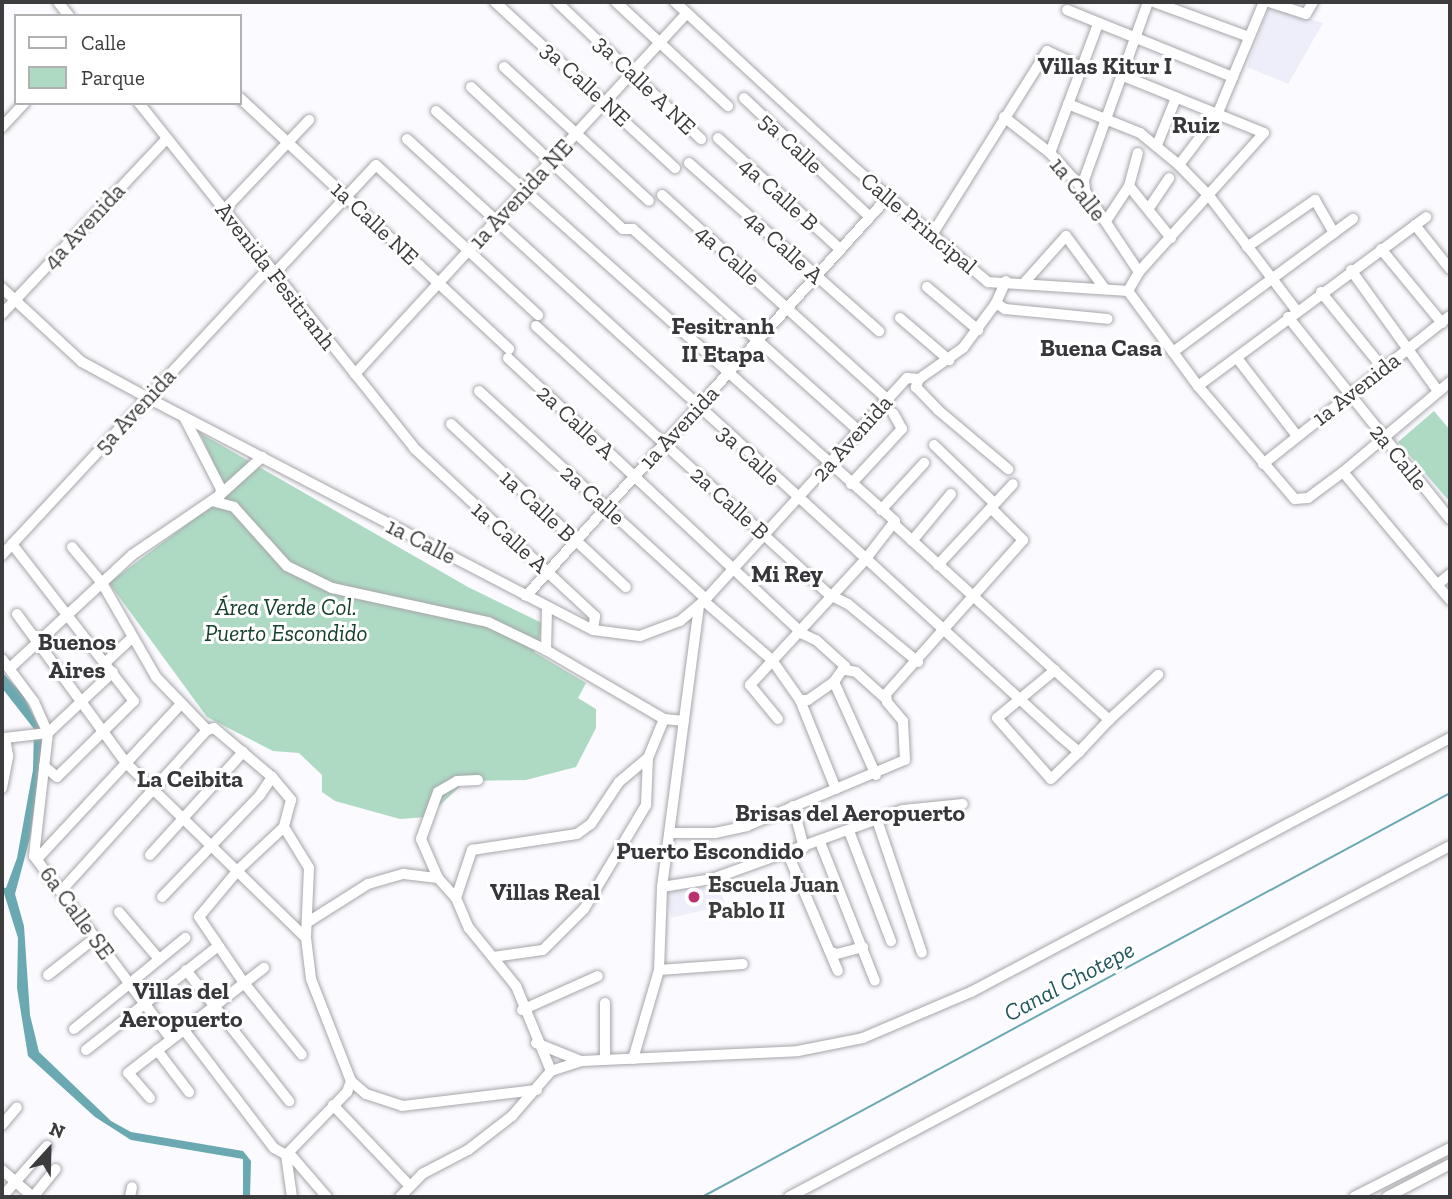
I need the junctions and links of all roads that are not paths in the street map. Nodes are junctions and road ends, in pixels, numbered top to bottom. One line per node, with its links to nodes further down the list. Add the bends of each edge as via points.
1 (495, 2): 12 (street, 3a Calle NE)
2 (516, 2): 12 (street)
3 (557, 2): 20 (street, 3a Calle A NE)
4 (615, 2): 17 (street)
5 (675, 2): 13 (street, Calle Principal)
6 (1148, 2): 16 (street)
7 (1154, 2): 15 (street)
8 (1264, 2): 15 (street)
9 (1269, 2): 10 (street, via 1306,14)
10 (1313, 2)
11 (1067, 10): 14 (street)
12 (507, 11): 27 (street, 3a Calle NE)
13 (687, 13): 17 (street, 1a Avenida NE); 58 (street, Calle Principal)
14 (1098, 24): 16 (street); 19 (street)
15 (1249, 37): 22 (street)
16 (1135, 38): 21 (street); 22 (street)
17 (660, 43): 20 (street, 1a Avenida NE); 31 (street)
18 (504, 67): 38 (street)
19 (1082, 68): 28 (street); 34 (street, via 1047,51)
20 (632, 73): 27 (street, 1a Avenida NE); 42 (street, 3a Calle A NE)
21 (1121, 75): 25 (street); 35 (street)
22 (1233, 77): 33 (street)
23 (471, 87): 47 (street)
24 (744, 98): 63 (street, 5a Calle)
25 (1176, 98): 33 (street); 44 (street)
26 (242, 100): 43 (street, 1a Calle NE)
27 (606, 101): 38 (street, 1a Avenida NE); 51 (street, 3a Calle NE)
28 (1068, 104): 35 (street); 45 (street)
29 (22, 105): 37 (street)
30 (141, 105): 39 (street, Avenida Fesitranh)
31 (728, 106)
32 (436, 111): 55 (street)
33 (1217, 115): 50 (street); 59 (street, via 1264,134)
34 (1004, 117): 45 (street, 1a Calle); 69 (street)
35 (1106, 119): 44 (street); 53 (street)
36 (309, 120): 43 (street)
37 (2, 127)
38 (576, 134): 47 (street, 1a Avenida NE); 60 (street)
39 (167, 138): 62 (street, Avenida Fesitranh); 90 (street, 4a Avenida)
40 (718, 138): 74 (street, 4a Calle B)
41 (407, 139): 66 (street, 3a Calle)
42 (702, 139)
43 (288, 142): 57 (street, 1a Calle NE); 62 (street)
44 (1157, 145): 50 (street)
45 (1050, 153): 53 (street, 1a Calle)
46 (1138, 153): 54 (street)
47 (551, 161): 55 (street, 1a Avenida NE); 100 (street, via 623,229 634,229)
48 (689, 163): 80 (street, 4a Calle A)
49 (376, 165): 57 (street, 5a Avenida); 75 (street, 2a Calle B)
50 (1179, 165): 59 (street)
51 (675, 168)
52 (1169, 178): 61 (street)
53 (1082, 184): 67 (street, 1a Calle)
54 (1129, 186): 61 (street); 67 (street)
55 (524, 191): 66 (street, 1a Avenida NE); 107 (street)
56 (662, 195): 92 (street, 4a Calle)
57 (347, 197): 78 (street, 5a Avenida); 83 (street, 1a Calle NE)
58 (888, 197): 63 (street, 1a Avenida); 69 (street, Calle Principal)
59 (1210, 197): 71 (street); 72 (street, 2a Calle)
60 (649, 201)
61 (1149, 208): 71 (street)
62 (224, 210): 78 (street, Avenida Fesitranh)
63 (870, 217): 74 (street, 1a Avenida)
64 (1426, 217): 68 (street)
65 (1353, 219): 70 (street)
66 (496, 221): 75 (street, 1a Avenida NE); 117 (street, 3a Calle)
67 (1106, 221): 79 (street, 1a Calle)
68 (1415, 225): 73 (street); 76 (street)
69 (933, 233): 82 (street, Calle Principal, via 988,282)
70 (1334, 233): 72 (street, via 1315,200); 81 (street)
71 (1171, 238): 79 (street)
72 (1247, 247): 81 (street, 2a Calle)
73 (1381, 249): 77 (street); 97 (street)
74 (841, 250): 80 (street, 1a Avenida)
75 (469, 251): 83 (street, 1a Avenida NE); 124 (street, 2a Calle B)
76 (1450, 269)
77 (1351, 270): 89 (street); 101 (street)
78 (272, 271): 108 (street, Avenida Fesitranh); 115 (street, 5a Avenida)
79 (1139, 272): 88 (street)
80 (817, 276): 92 (street, 1a Avenida); 99 (street, 4a Calle A)
81 (1272, 278): 94 (street, 2a Calle); 102 (street)
82 (1006, 281): 84 (street, Calle Principal); 91 (street, 2a Avenida)
83 (440, 282): 103 (street, 1a Calle NE); 108 (street, 1a Avenida NE)
84 (1024, 283): 87 (street, Calle Principal); 87 (street, via 1066,236)
85 (927, 287): 98 (street)
86 (2, 289): 90 (street, 1a Calle)
87 (1105, 289): 88 (street, Calle Principal)
88 (1128, 291): 102 (street)
89 (1321, 292): 94 (street); 106 (street)
90 (15, 301): 93 (street, 4a Avenida); 115 (street, 1a Calle, via 82,362)
91 (996, 303): 96 (street, via 1004,309); 98 (street, 2a Avenida)
92 (787, 310): 100 (street, 1a Avenida); 116 (street, 4a Calle)
93 (2, 314)
94 (1293, 314): 104 (street); 114 (street, 2a Calle)
95 (900, 318): 105 (street)
96 (1108, 319)
97 (1446, 319): 101 (street, 1a Avenida)
98 (978, 330): 105 (street, 2a Avenida)
99 (879, 331)
100 (758, 342): 107 (street, 1a Avenida); 121 (street)
101 (1408, 349): 106 (street, 1a Avenida); 113 (street)
102 (1173, 352): 111 (street)
103 (509, 354): 133 (street, 2a Calle A)
104 (1237, 358): 111 (street); 122 (street)
105 (949, 360): 109 (street, 2a Avenida)
106 (1382, 368): 114 (street, 1a Avenida)
107 (729, 373): 117 (street, 1a Avenida); 129 (street)
108 (355, 374): 126 (street, Avenida Fesitranh)
109 (919, 379): 116 (street, 2a Avenida, via 907,378); 131 (street, via 916,387 938,410)
110 (1450, 382): 113 (street)
111 (1199, 386): 130 (street)
112 (479, 391): 140 (street, 2a Calle)
113 (1438, 391): 123 (street)
114 (1347, 394): 122 (street, 1a Avenida); 123 (street, 2a Calle)
115 (148, 398): 119 (street, 1a Calle); 147 (street, 5a Avenida)
116 (887, 399): 121 (street, 2a Avenida)
117 (697, 407): 124 (street, 1a Avenida); 138 (street, 3a Calle)
118 (893, 413): 134 (street, via 902,429)
119 (184, 416): 127 (street, 1a Calle); 137 (street, via 220,489)
120 (450, 424): 145 (street, 1a Calle B)
121 (859, 431): 129 (street, 2a Avenida)
122 (1297, 436): 130 (street, 1a Avenida)
123 (1383, 437): 132 (street); 142 (street, 2a Calle)
124 (664, 443): 133 (street, 1a Avenida); 144 (street, 2a Calle B)
125 (934, 445): 139 (street)
126 (414, 448): 153 (street, 1a Calle A)
127 (262, 457): 137 (street); 159 (street, 1a Calle)
128 (924, 463): 141 (street)
129 (828, 464): 134 (street); 138 (street, 2a Avenida)
130 (1264, 464): 132 (street, via 1295,499 1308,498)
131 (1008, 469)
132 (1343, 472): 156 (street)
133 (634, 476): 140 (street, 1a Avenida); 152 (street, 2a Calle A)
134 (851, 484): 141 (street)
135 (1013, 484): 139 (street)
136 (951, 494): 146 (street)
137 (216, 498): 155 (street, via 149,542); 171 (street, via 234,508 288,566 332,587 488,622)
138 (797, 499): 144 (street, 2a Avenida); 150 (street, 3a Calle)
139 (993, 506): 151 (street); 160 (street, via 1023,540)
140 (606, 508): 145 (street, 1a Avenida); 162 (street, 2a Calle)
141 (881, 510): 143 (street)
142 (1450, 519)
143 (895, 525): 146 (street); 150 (street)
144 (764, 535): 152 (street, 2a Avenida); 158 (street, 2a Calle B)
145 (576, 541): 153 (street, 1a Avenida); 157 (street, 1a Calle B)
146 (912, 541): 151 (street)
147 (12, 544): 149 (street, 5a Avenida); 165 (street)
148 (72, 547): 155 (street)
149 (2, 555)
150 (865, 560): 158 (street); 168 (street, 3a Calle)
151 (938, 565): 160 (street)
152 (735, 567): 162 (street, 2a Avenida); 166 (street, 2a Calle A)
153 (547, 571): 159 (street, 1a Avenida); 167 (street, 1a Calle A, via 595,616)
154 (1450, 573): 156 (street)
155 (102, 583): 165 (street); 169 (street)
156 (1437, 585): 161 (street)
157 (626, 587)
158 (830, 595): 166 (street); 175 (street, 2a Calle B, via 848,604)
159 (526, 596): 163 (street, 1a Calle)
160 (973, 596): 168 (street); 178 (street)
161 (1450, 600)
162 (703, 602): 167 (street, 1a Calle, via 680,621 640,636); 173 (street, 2a Calle); 189 (street)
163 (547, 607): 167 (street, 1a Calle); 171 (street)
164 (17, 614): 170 (street)
165 (69, 614): 170 (street); 174 (street)
166 (800, 629): 173 (street); 177 (street, 2a Calle A)
167 (593, 630)
168 (944, 632): 175 (street); 184 (street, 3a Calle)
169 (132, 638): 174 (street); 186 (street, via 156,677)
170 (39, 642): 176 (street); 185 (street)
171 (546, 650): 187 (street)
172 (2, 659): 176 (street)
173 (772, 660): 183 (street, 2a Calle); 188 (street, via 750,687)
174 (106, 662): 179 (street)
175 (918, 662): 182 (street)
176 (10, 668): 193 (street, via 34,702)
177 (846, 670): 181 (street); 182 (street, 2a Calle A, via 856,672)
178 (1055, 670): 184 (street); 190 (street)
179 (113, 672): 185 (street); 194 (street, via 134,701)
180 (1158, 675): 190 (street)
181 (834, 682): 183 (street, via 808,700); 202 (street)
182 (886, 698): 202 (street, 2a Calle A, via 902,717 908,755)
183 (800, 700): 206 (street, 2a Calle)
184 (1020, 700): 197 (street, 3a Calle); 197 (street, via 997,718 1051,779)
185 (81, 704): 193 (street); 194 (street)
186 (181, 704): 192 (street); 200 (street)
187 (664, 719): 189 (street); 199 (street)
188 (778, 719)
189 (684, 720): 214 (street)
190 (1109, 720): 197 (street)
191 (13, 729): 196 (street)
192 (207, 730): 198 (street, via 214,728); 207 (street)
193 (46, 733): 196 (street); 201 (street, 6a Calle SE)
194 (102, 734): 200 (street); 201 (street, via 57,777)
195 (1450, 738): 261 (street, via 971,992 863,1038 798,1051)
196 (4, 739): 205 (street, via 8,756)
197 (1079, 751)
198 (243, 752): 203 (street); 210 (street)
199 (648, 758): 227 (street, via 619,782 592,824 577,834 472,850); 238 (street, via 646,805 584,909 542,950)
200 (126, 763): 207 (street); 221 (street)
201 (44, 766): 221 (street, 6a Calle SE, via 33,844)
202 (876, 775): 206 (street)
203 (272, 777): 212 (street, via 291,800); 216 (street)
204 (478, 780): 223 (street, via 446,785 433,802 421,839)
205 (2, 788)
206 (836, 789): 209 (street)
207 (156, 790): 210 (street); 225 (street)
208 (963, 804): 211 (street, via 903,810)
209 (793, 806): 214 (street, via 715,833); 218 (street)
210 (184, 817): 216 (street); 220 (street)
211 (877, 820): 213 (street); 237 (street)
212 (284, 827): 222 (street); 229 (street, via 309,868)
213 (849, 831): 215 (street); 233 (street)
214 (670, 833): 224 (street)
215 (820, 842): 218 (street); 235 (street)
216 (213, 843): 222 (street); 226 (street)
217 (1450, 846): 288 (street)
218 (804, 848): 219 (street)
219 (788, 854): 224 (street, via 712,879); 236 (street)
220 (150, 855)
221 (37, 859): 225 (street, 6a Calle SE)
222 (239, 869): 232 (street); 234 (street, via 199,917)
223 (438, 878): 227 (street); 229 (street, via 404,874 368,884)
224 (662, 887): 243 (street)
225 (61, 891): 230 (street, 6a Calle SE)
226 (162, 897)
227 (456, 898): 238 (street, via 469,928)
228 (119, 912): 239 (street)
229 (308, 922): 232 (street)
230 (95, 938): 245 (street); 249 (street, 6a Calle SE)
231 (185, 938): 239 (street)
232 (306, 938): 265 (street, via 318,1003)
233 (891, 941)
234 (218, 946): 242 (street); 248 (street)
235 (863, 947): 236 (street); 247 (street)
236 (831, 952): 244 (street)
237 (922, 953)
238 (493, 957): 253 (street, via 516,986)
239 (159, 959): 249 (street)
240 (743, 964): 243 (street)
241 (264, 968): 248 (street)
242 (186, 970): 250 (street); 252 (street)
243 (659, 970): 261 (street)
244 (838, 971)
245 (48, 975)
246 (598, 976): 253 (street)
247 (875, 981)
248 (244, 983): 252 (street); 260 (street)
249 (129, 984): 250 (street, 6a Calle SE); 254 (street)
250 (143, 1003): 256 (street, 6a Calle SE); 258 (street)
251 (605, 1003): 262 (street)
252 (215, 1006): 255 (street); 271 (street)
253 (522, 1010): 257 (street)
254 (74, 1029)
255 (184, 1030): 256 (street); 277 (street, via 274,1148)
256 (172, 1039): 259 (street)
257 (536, 1043): 263 (street); 264 (street)
258 (86, 1050)
259 (157, 1050): 268 (street); 270 (street, via 128,1073)
260 (302, 1055)
261 (633, 1059): 262 (street)
262 (606, 1060): 263 (street)
263 (581, 1061): 264 (street)
264 (551, 1071): 266 (street)
265 (351, 1081): 267 (street); 269 (street)
266 (537, 1090): 269 (street, via 402,1106); 282 (street, via 486,1138 444,1160)
267 (347, 1092): 269 (street); 272 (street)
268 (189, 1093)
269 (366, 1094)
270 (149, 1098)
271 (289, 1101)
272 (333, 1105): 277 (street); 282 (street)
273 (17, 1107): 274 (street)
274 (2, 1125)
275 (47, 1146): 281 (street)
276 (1450, 1148): 289 (street)
277 (288, 1154): 285 (street); 286 (street)
278 (1450, 1164): 290 (street)
279 (56, 1169): 284 (street)
280 (2, 1170): 281 (street)
281 (16, 1182): 283 (street); 284 (street)
282 (410, 1186): 287 (street)
283 (2, 1197)
284 (33, 1197)
285 (292, 1197)
286 (327, 1197)
287 (400, 1197)
288 (789, 1197)
289 (1354, 1197)
290 (1387, 1197)

